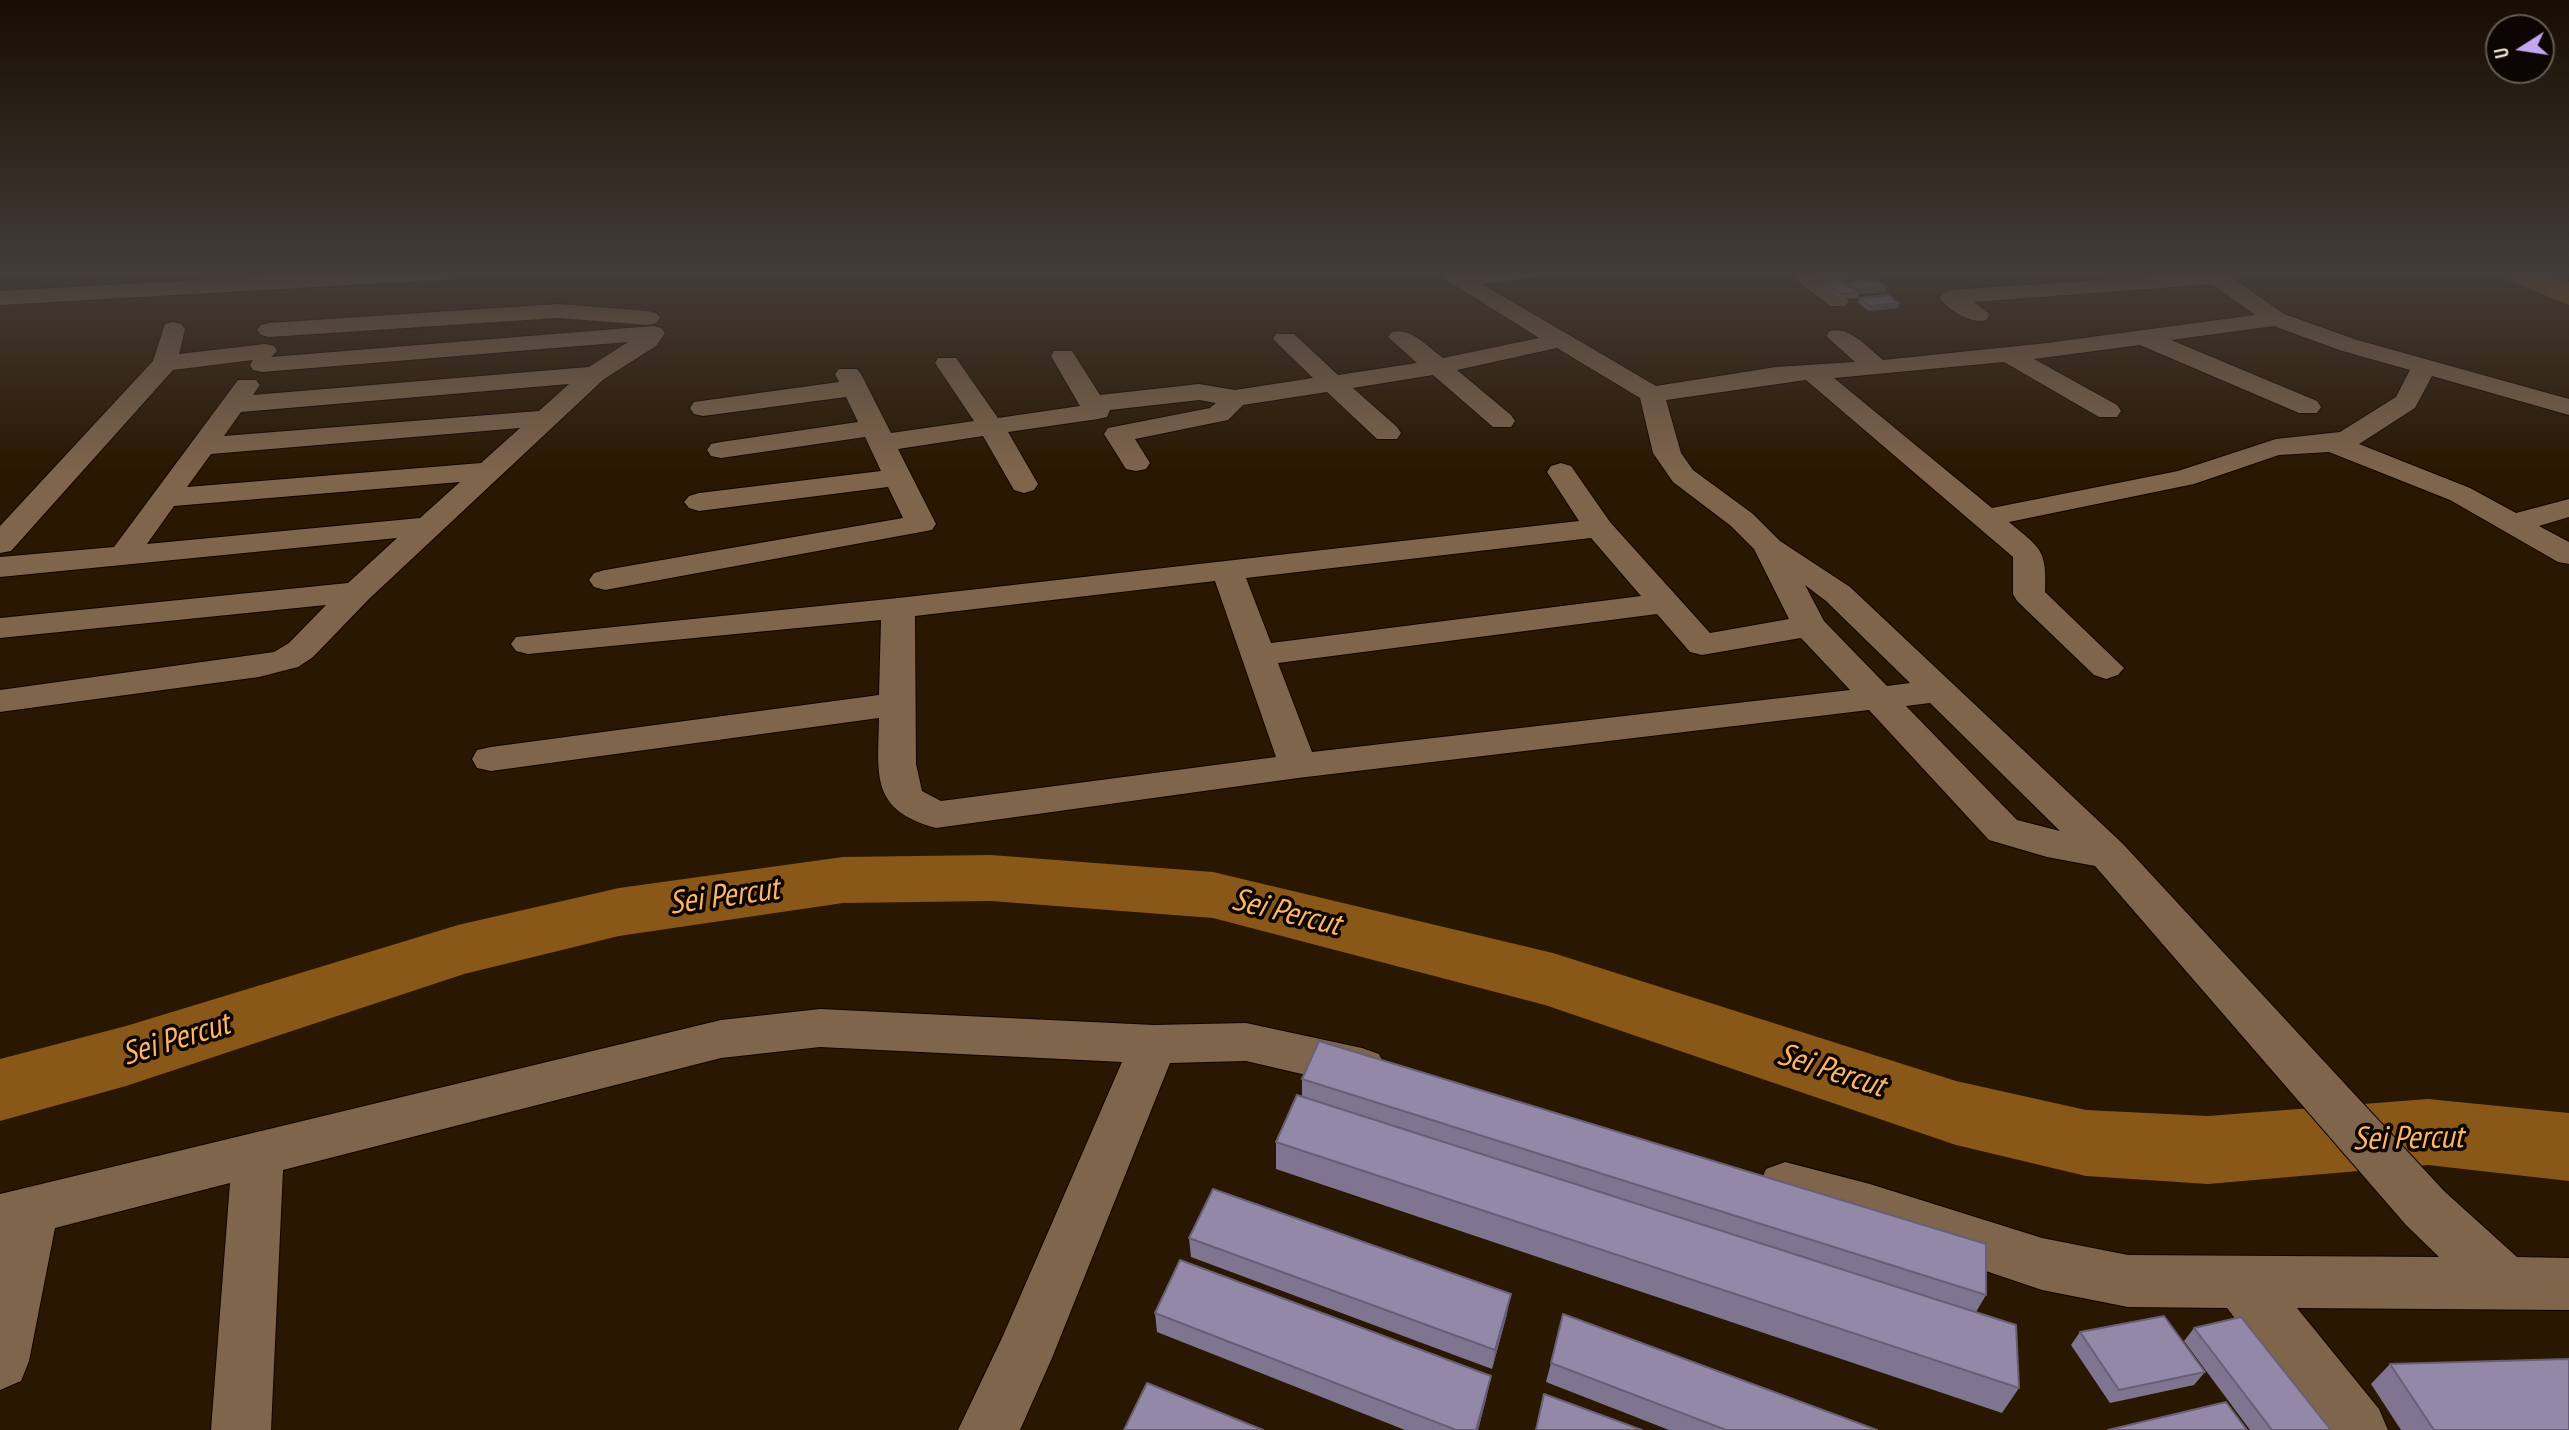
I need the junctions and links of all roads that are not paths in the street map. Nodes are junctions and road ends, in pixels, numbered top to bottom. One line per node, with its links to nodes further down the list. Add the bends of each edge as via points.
1 (171, 339): 15 (street)
2 (265, 339): 12 (street)
3 (514, 339): 12 (street)
4 (646, 339): 21 (street)
5 (1285, 339): 22 (street)
6 (1402, 339): 17 (street)
7 (1841, 339): 18 (street)
8 (2127, 339): 13 (street)
9 (2145, 339): 27 (street)
10 (2336, 339): 19 (street)
11 (1562, 340): 17 (street); 23 (street)
12 (265, 349): 15 (street); 25 (street)
13 (2008, 354): 18 (street); 30 (street)
14 (1063, 356): 26 (street)
15 (165, 363): 52 (street)
16 (947, 363): 33 (street)
17 (1438, 367): 22 (street); 32 (street)
18 (1878, 368): 20 (street)
19 (2424, 368): 28 (street); 37 (street, via 2406,402 2350,438)
20 (1811, 372): 23 (street); 48 (street)
21 (595, 374): 25 (street); 31 (street)
22 (1332, 383): 24 (street); 34 (street)
23 (1652, 394): 53 (street, via 1667,453 1683,476)
24 (1235, 398): 26 (street, via 1191,392); 35 (street, via 1219,414)
25 (233, 405): 38 (street)
26 (1095, 407): 33 (street); 35 (street)
27 (2308, 407)
28 (2569, 407)
29 (703, 408): 36 (street, via 851,381)
30 (2108, 411)
31 (549, 418): 38 (street); 41 (street)
32 (1502, 421)
33 (991, 427): 36 (street); 44 (street)
34 (1387, 433)
35 (1118, 434): 40 (street)
36 (878, 435): 39 (street); 43 (street)
37 (2332, 443): 48 (street, via 2276,447 2184,478); 49 (street, via 2460,494)
38 (202, 446): 45 (street)
39 (721, 450)
40 (1136, 463)
41 (491, 471): 45 (street); 50 (street)
42 (1561, 472): 51 (street)
43 (898, 477): 46 (street); 58 (street, via 921,524)
44 (1024, 484)
45 (164, 498): 55 (street)
46 (699, 502)
47 (2569, 508): 49 (street)
48 (1986, 518): 66 (street, via 2031,560 2029,594)
49 (2511, 523): 54 (street)
50 (431, 526): 55 (street); 59 (street)
51 (1599, 528): 57 (street); 60 (street)
52 (0, 544)
53 (1768, 545): 62 (street); 67 (street, via 1838,594)
54 (2569, 555)
55 (121, 557): 56 (street)
56 (0, 567)
57 (1228, 572): 61 (street); 65 (street)
58 (605, 580)
59 (357, 592): 63 (street); 69 (street, via 302,650 286,660)
60 (1663, 603): 62 (street, via 1702,645); 65 (street)
61 (898, 608): 64 (street); 70 (street)
62 (1809, 626): 68 (street)
63 (0, 628)
64 (528, 644)
65 (1258, 654): 72 (street)
66 (2106, 668)
67 (1939, 691): 68 (street); 73 (street)
68 (1875, 697): 72 (street); 73 (street, via 2004,830)
69 (0, 701)
70 (897, 704): 71 (street); 72 (street, via 897,764 904,798 936,815)
71 (491, 760)
72 (1298, 766)
73 (2108, 854): 80 (street, via 2425,1208)
74 (1154, 1045): 75 (street, via 1246,1042); 76 (street, via 820,1028 734,1038); 84 (street, via 1023,1359)
75 (1404, 1078)
76 (258, 1154): 78 (street); 83 (street)
77 (1738, 1172): 79 (street, via 1870,1208 2042,1264 2128,1281)
78 (16, 1214): 82 (street)
79 (2242, 1282): 80 (street); 85 (street)
80 (2505, 1283): 81 (street)
81 (2569, 1284)
82 (0, 1361)
83 (241, 1430)
84 (988, 1430)
85 (2358, 1430)

